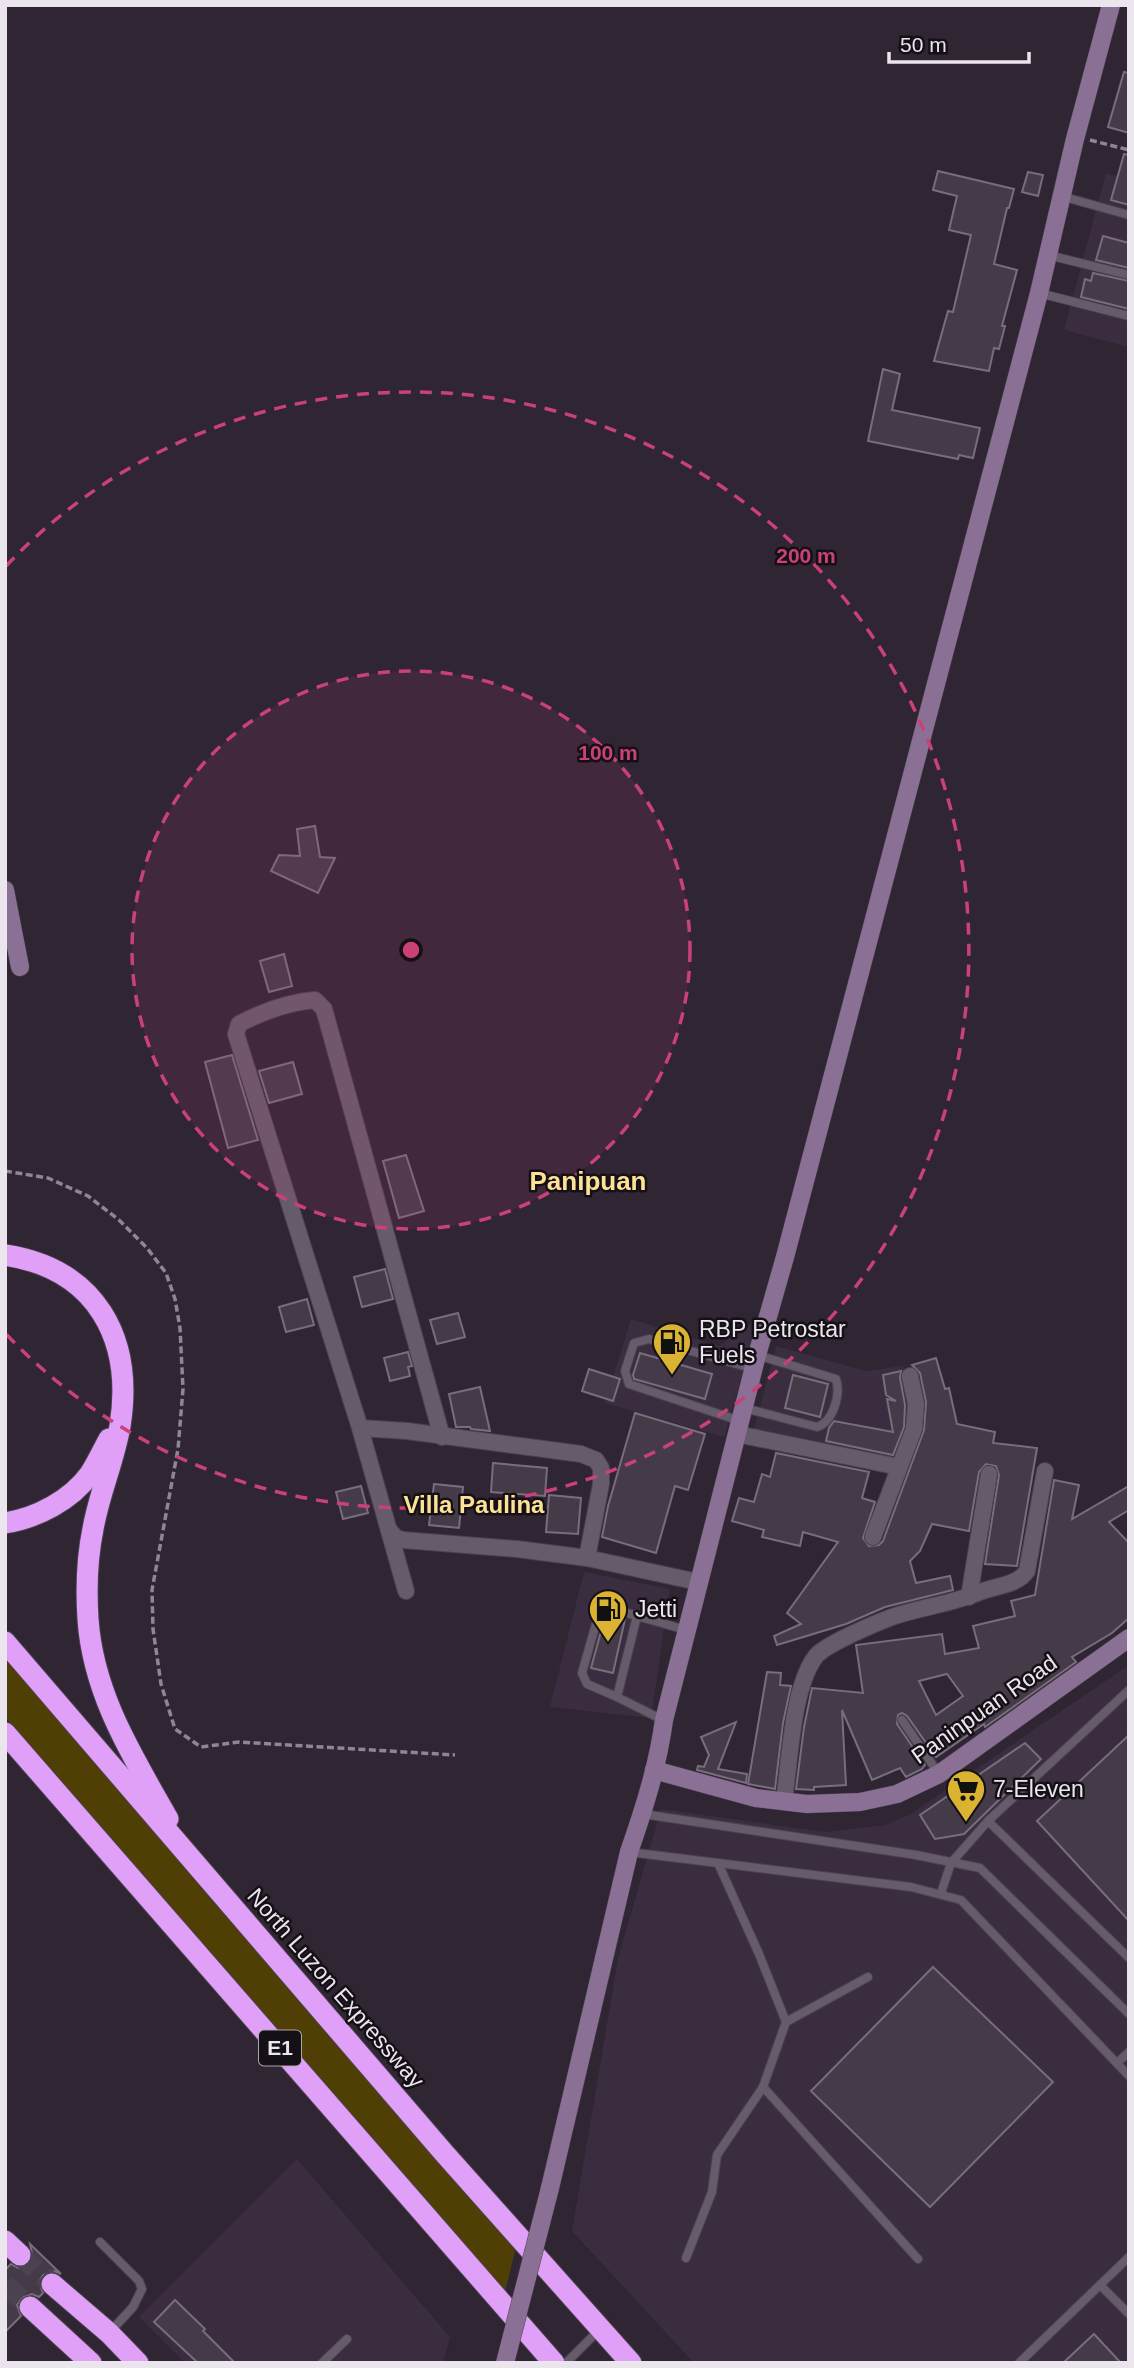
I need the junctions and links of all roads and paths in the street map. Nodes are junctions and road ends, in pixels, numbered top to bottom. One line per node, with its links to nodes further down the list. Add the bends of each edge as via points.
1 (1111, 5): 4 (main road)
2 (1100, 141): 3 (path)
3 (1129, 150)
4 (1061, 196): 5 (lane); 6 (main road)
5 (1129, 215)
6 (1048, 255): 7 (lane); 8 (main road)
7 (1129, 275)
8 (1039, 293): 9 (lane); 14 (main road)
9 (1129, 316)
10 (5, 890): 11 (main road)
11 (20, 967)
12 (5, 1171): 39 (path, via 48,1178 88,1196 147,1248 166,1273 175,1299 183,1389 178,1448 152,1590 161,1684 175,1729 201,1747 239,1742)
13 (5, 1255): 16 (highway, via 54,1268 104,1314 120,1360)
14 (755, 1362): 17 (main road); 17 (lane, via 836,1379 833,1407 825,1424 817,1427); 17 (lane, via 649,1339 634,1343 625,1371 629,1384)
15 (910, 1376): 20 (street, via 916,1416)
16 (122, 1409): 23 (highway, via 90,1474 78,1487 34,1516); 46 (highway, via 93,1529 86,1581 91,1647 104,1697 123,1739)
17 (740, 1421): 20 (street); 27 (main road)
18 (360, 1428): 19 (street); 19 (street, via 236,1034 239,1024 302,1001 316,1000 324,1009); 24 (street)
19 (442, 1437): 26 (street, via 581,1454 596,1460 601,1484)
20 (899, 1467): 25 (street)
21 (1045, 1471): 29 (street, via 1027,1572 1022,1579)
22 (989, 1474): 29 (street)
23 (5, 1523)
24 (391, 1532): 26 (street, via 403,1540); 28 (street)
25 (873, 1537)
26 (587, 1558): 27 (street)
27 (698, 1582): 31 (main road)
28 (406, 1591)
29 (969, 1597): 42 (street, via 893,1617 818,1654 799,1693)
30 (637, 1616): 31 (lane); 35 (lane); 35 (lane, via 608,1608 599,1613 582,1674 587,1684)
31 (686, 1630): 36 (main road)
32 (1129, 1638): 41 (main road, Paninpuan Road)
33 (5, 1642): 46 (highway, North Luzon Expressway / E1)
34 (1129, 1690): 44 (lane)
35 (617, 1697): 36 (lane)
36 (664, 1720): 40 (main road)
37 (902, 1720): 41 (lane)
38 (5, 1733): 73 (highway, E1)
39 (455, 1755)
40 (654, 1770): 42 (main road, Paninpuan Road, via 756,1798); 43 (main road)
41 (939, 1774): 42 (main road, Paninpuan Road, via 897,1794 860,1802)
42 (784, 1801)
43 (643, 1814): 45 (main road); 48 (lane)
44 (988, 1821): 48 (lane); 50 (lane)
45 (629, 1852): 47 (lane); 72 (main road, bridge)
46 (194, 1863): 66 (highway, North Luzon Expressway / E1)
47 (718, 1863): 49 (lane); 53 (lane)
48 (951, 1863): 49 (lane); 52 (lane, via 980,1868)
49 (941, 1893): 55 (lane, via 961,1900)
50 (1129, 1958)
51 (868, 1977): 53 (lane)
52 (1129, 2014)
53 (786, 2022): 57 (lane)
54 (1129, 2052): 55 (lane)
55 (1117, 2063): 56 (lane)
56 (1129, 2076)
57 (763, 2087): 60 (lane, via 717,2155 712,2192); 61 (lane)
58 (100, 2242): 67 (lane, via 142,2289 133,2307)
59 (1129, 2257): 63 (lane)
60 (686, 2258)
61 (918, 2259)
62 (52, 2284): 67 (highway)
63 (1100, 2285): 65 (lane); 76 (lane)
64 (30, 2307): 69 (highway)
65 (1129, 2314)
66 (600, 2329): 74 (lane); 75 (highway, North Luzon Expressway / E1)
67 (109, 2333): 70 (highway)
68 (347, 2339): 71 (lane)
69 (91, 2363)
70 (138, 2363)
71 (322, 2363)
72 (505, 2363)
73 (554, 2363)
74 (566, 2363)
75 (631, 2363)
76 (1019, 2363)

